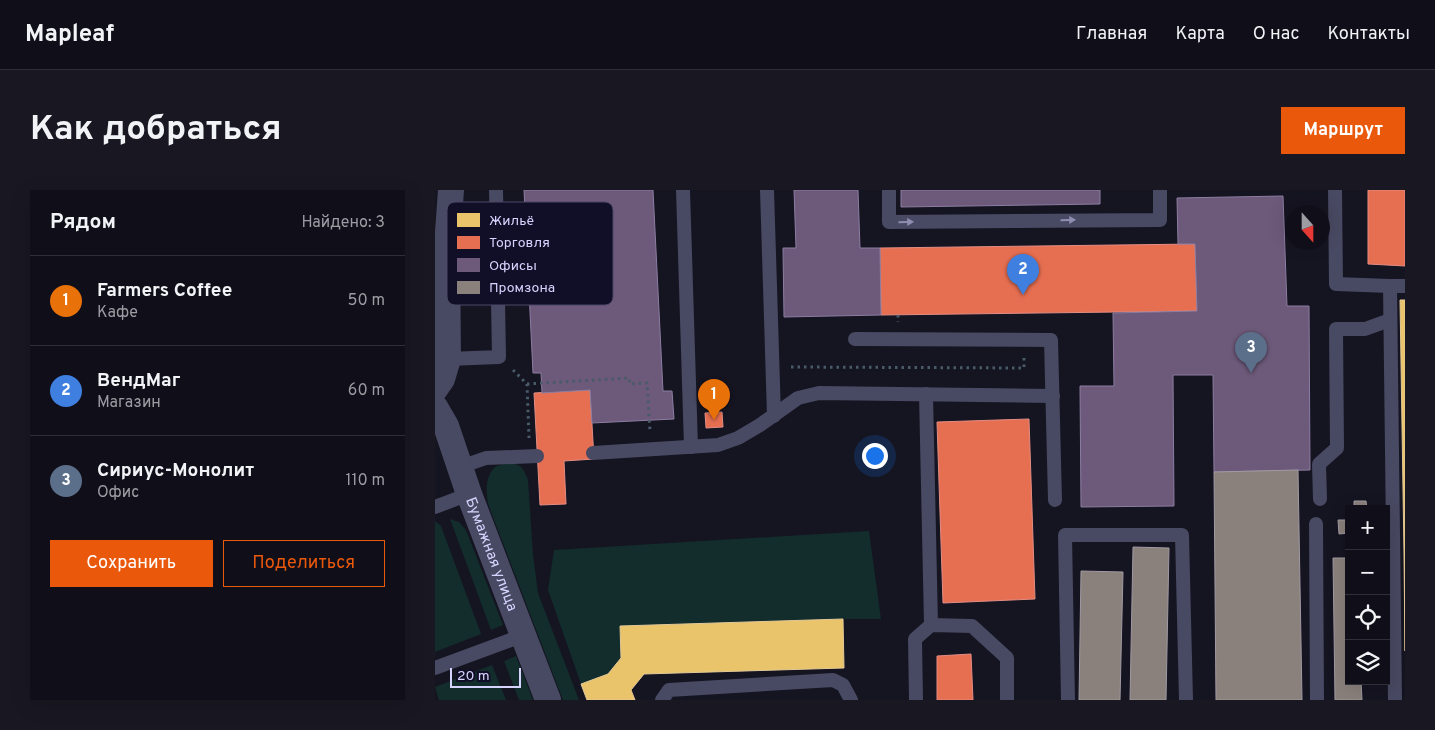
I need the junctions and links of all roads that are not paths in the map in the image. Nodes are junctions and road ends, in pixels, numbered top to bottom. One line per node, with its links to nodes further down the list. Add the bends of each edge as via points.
1 (683, 190): 19 (lane)
2 (767, 190): 18 (lane)
3 (889, 190): 4 (lane, one-way to 4, via 889,222 1160,220)
4 (1160, 190)
5 (1335, 190): 8 (lane, via 1336,284)
6 (447, 212): 7 (street)
7 (441, 246): 13 (street)
8 (1390, 286): 9 (lane); 11 (lane)
9 (1405, 286)
10 (498, 305): 13 (lane, via 499,357)
11 (1390, 320): 24 (lane, via 1365,329 1336,329 1337,448 1319,464); 39 (lane)
12 (855, 340): 16 (lane, via 1051,340)
13 (447, 358): 14 (street, via 442,379)
14 (435, 389)
15 (926, 394): 16 (lane); 18 (lane, via 819,393 798,398); 28 (lane)
16 (1053, 396): 25 (lane)
17 (435, 407): 22 (street, Бумажная улица, via 446,426)
18 (774, 416): 19 (lane, via 738,438 718,445)
19 (691, 447): 20 (lane)
20 (593, 453)
21 (534, 456): 22 (lane, via 487,458)
22 (460, 467): 23 (street, Бумажная улица)
23 (469, 494): 26 (lane); 29 (street, Бумажная улица)
24 (1320, 499)
25 (1055, 500)
26 (435, 507)
27 (1316, 524): 38 (lane)
28 (931, 625): 34 (lane, via 915,639); 35 (lane, via 972,626 1007,658)
29 (524, 634): 30 (lane); 31 (street, Бумажная улица)
30 (435, 668)
31 (548, 700)
32 (662, 700): 33 (lane, via 669,690 833,680 843,685)
33 (851, 700)
34 (916, 700)
35 (1007, 700)
36 (1068, 700): 37 (lane, via 1065,535 1183,535)
37 (1187, 700)
38 (1317, 700)
39 (1395, 700)

